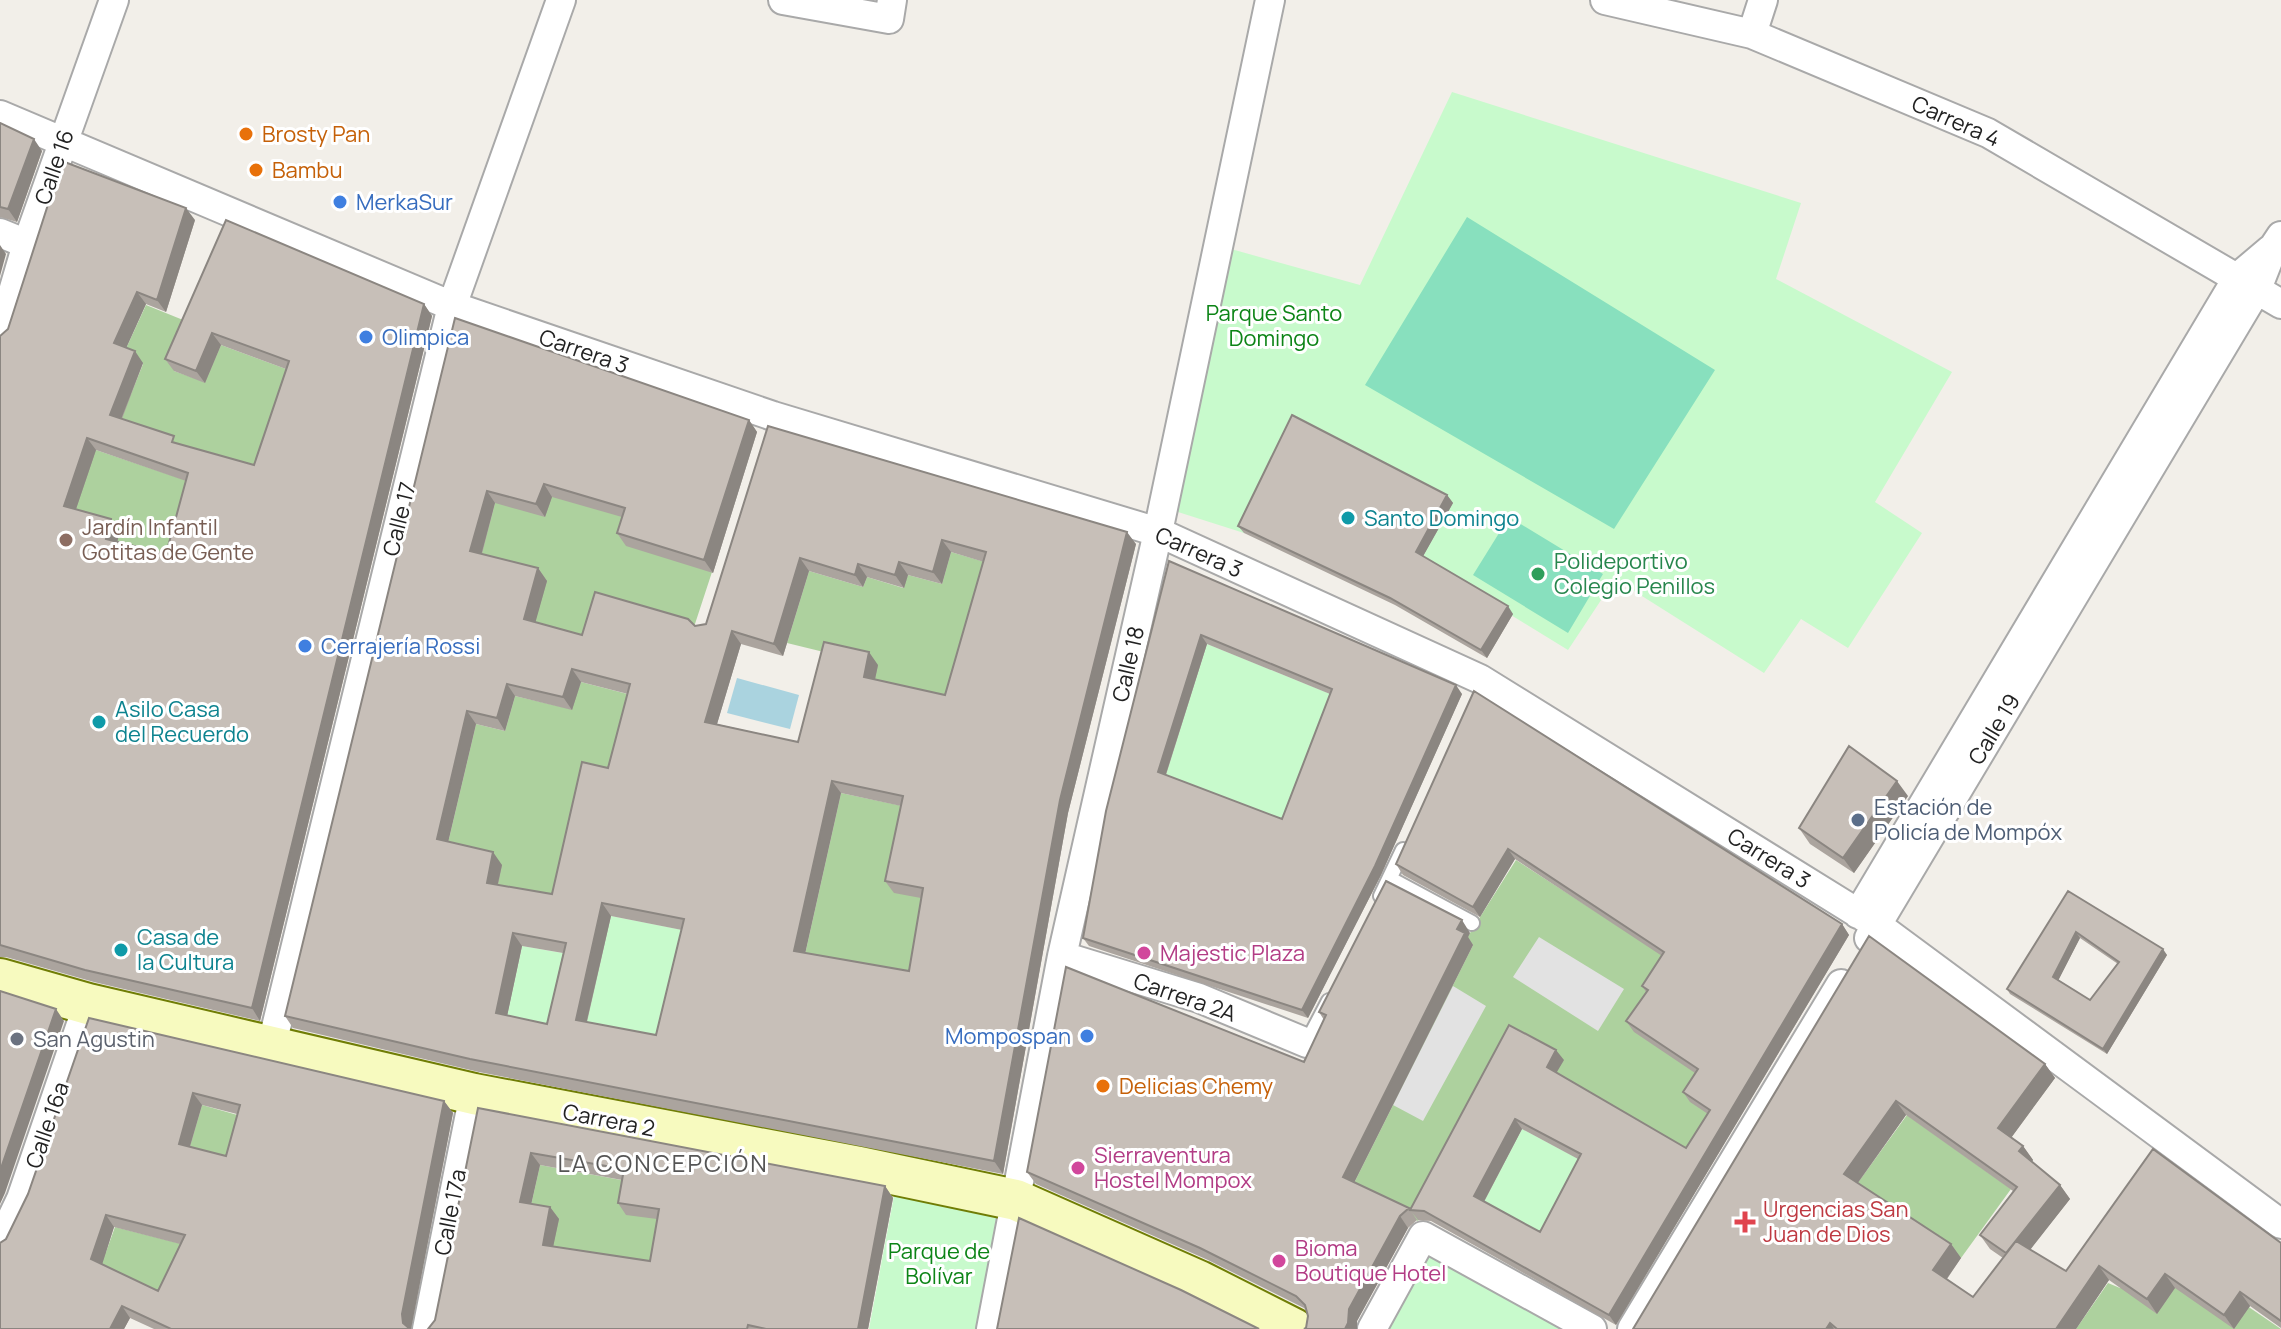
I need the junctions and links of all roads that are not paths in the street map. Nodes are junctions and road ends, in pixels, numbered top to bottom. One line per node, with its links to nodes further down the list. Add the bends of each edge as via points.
1 (114, 0): 10 (street, Calle 16)
2 (561, 0): 15 (street, Calle 17)
3 (783, 0): 7 (street)
4 (1270, 0): 17 (street, Calle 18)
5 (1605, 0): 8 (street, Carrera 4)
6 (1763, 0): 8 (street)
7 (890, 10)
8 (1752, 34): 14 (street, Carrera 4, via 1988,133)
9 (0, 115): 10 (street, Carrera 3)
10 (63, 144): 13 (street, Calle 16); 15 (street, Carrera 3)
11 (0, 233): 13 (street)
12 (2277, 242): 14 (street, Calle 19)
13 (27, 244): 16 (street, Calle 16)
14 (2259, 290): 21 (street, Calle 19)
15 (452, 306): 17 (street, Carrera 3, via 770,424); 28 (street, Calle 17)
16 (0, 336)
17 (1158, 532): 21 (street, Carrera 3, via 1476,686); 23 (street, Calle 18)
18 (1409, 836): 19 (lane)
19 (1390, 879): 20 (lane); 22 (lane)
20 (1376, 906)
21 (1868, 919): 31 (street, Carrera 3); 38 (street, Calle 19)
22 (1472, 923)
23 (1062, 956): 27 (street, Carrera 2A, via 1199,998); 30 (street, Calle 18)
24 (0, 979): 26 (main road, Carrera 2)
25 (1335, 989): 27 (lane)
26 (88, 1004): 28 (main road, Carrera 2); 32 (street, Calle 16a, via 21,1199)
27 (1307, 1043)
28 (271, 1048): 29 (main road, Carrera 2)
29 (474, 1094): 30 (main road, Carrera 2); 33 (street, Calle 17a)
30 (1016, 1200): 34 (street, Calle 18); 35 (main road, Carrera 2)
31 (2281, 1224)
32 (0, 1243)
33 (427, 1329)
34 (991, 1329)
35 (1294, 1329)
36 (1372, 1329): 37 (street, via 1423,1236)
37 (1592, 1329)
38 (1632, 1329)

